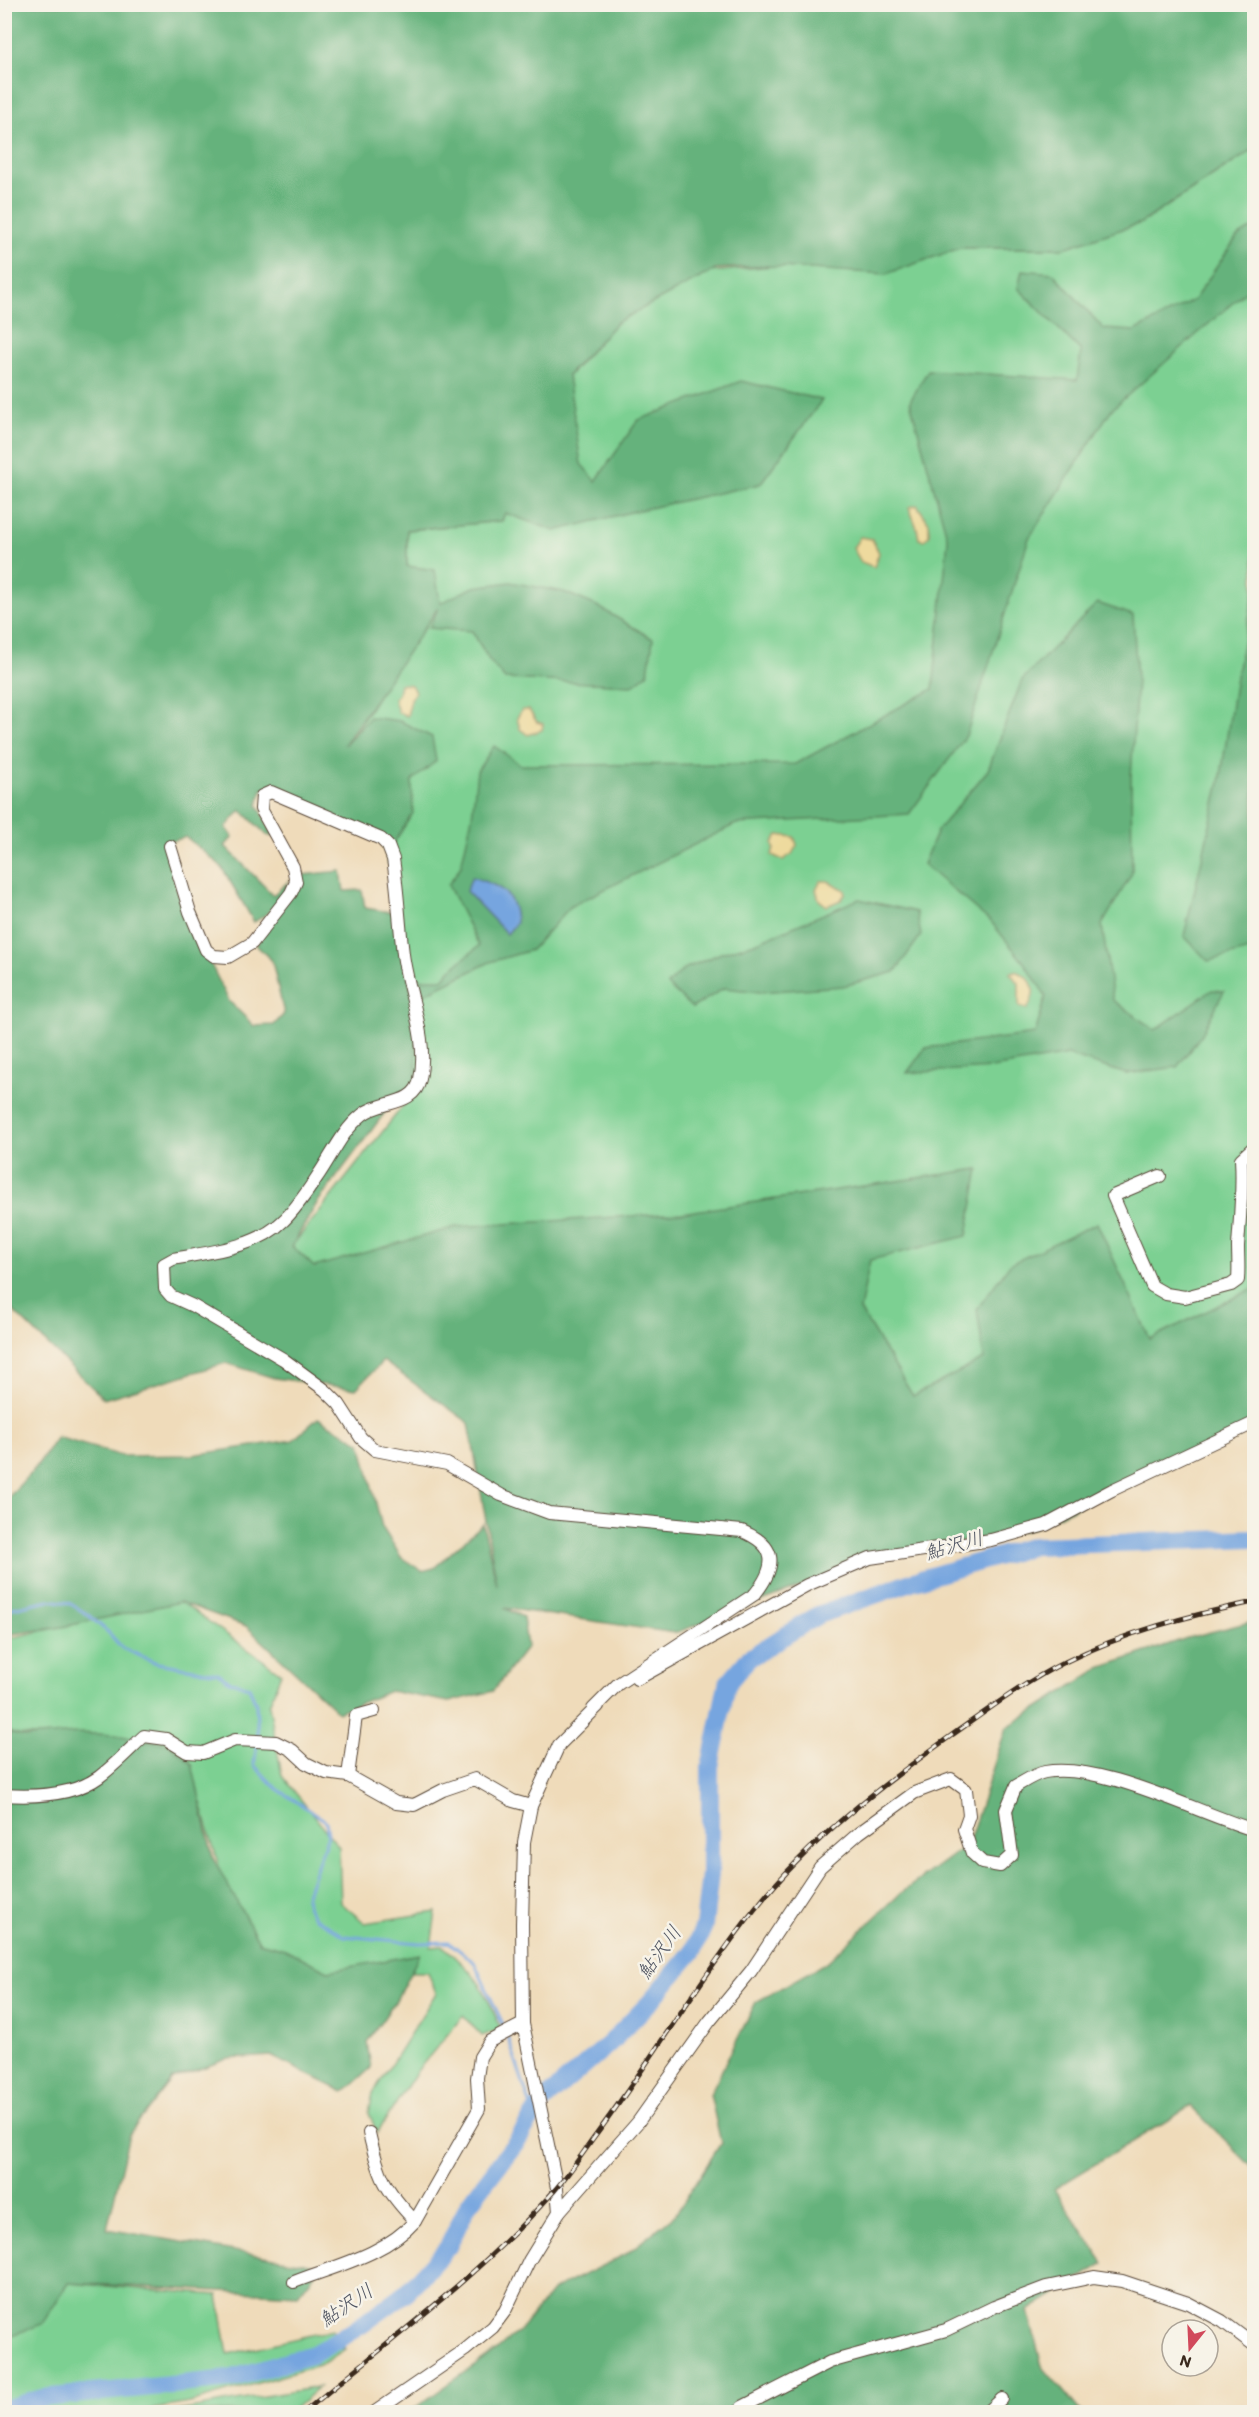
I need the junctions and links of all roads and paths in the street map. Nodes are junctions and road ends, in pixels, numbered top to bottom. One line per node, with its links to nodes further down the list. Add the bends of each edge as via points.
1 (170, 846): 5 (street, via 206,950 214,956 228,957 252,943 296,882 293,867 261,809 262,796 270,791 381,839 393,859 403,955 423,1062 420,1083 414,1092 362,1114 284,1221 235,1246 164,1264 165,1289 283,1359 325,1390 361,1438 375,1450 447,1464 501,1495 549,1513 742,1531 754,1536 772,1557 771,1567 755,1594 618,1684)
2 (1254, 1148): 3 (street, via 1241,1159 1238,1280 1231,1284 1185,1297 1166,1294 1152,1286 1113,1196)
3 (1160, 1176)
4 (1254, 1423): 5 (street, via 1046,1525 991,1540 860,1562 807,1585 690,1649 622,1687)
5 (593, 1709): 9 (street, via 559,1745)
6 (374, 1711): 7 (street, via 356,1716)
7 (348, 1776): 8 (street, via 326,1773 276,1742 235,1740 203,1754 187,1752 166,1739 144,1736 98,1777 80,1787 27,1796); 9 (street, via 396,1803 414,1805 475,1779 513,1801)
8 (4, 1795)
9 (531, 1806): 11 (street, via 524,1842)
10 (1254, 1830): 13 (street, via 1103,1777 1076,1771 1044,1773 1016,1786 1006,1810 1012,1855 1000,1866 983,1863 972,1853 964,1829 969,1815 966,1790 951,1779 914,1793 820,1867 750,1971 638,2122)
11 (523, 2024): 13 (street); 14 (street, via 490,2041 480,2057 479,2109)
12 (369, 2133): 14 (street, via 379,2173)
13 (559, 2212): 18 (street, via 493,2327)
14 (415, 2221): 15 (street, via 401,2237)
15 (294, 2282)
16 (1254, 2345): 19 (street, via 1222,2321 1188,2303 1122,2281 1094,2277 1046,2288 946,2330 830,2362 742,2407)
17 (1002, 2399): 20 (street)
18 (375, 2412)
19 (740, 2412)
20 (988, 2412)

